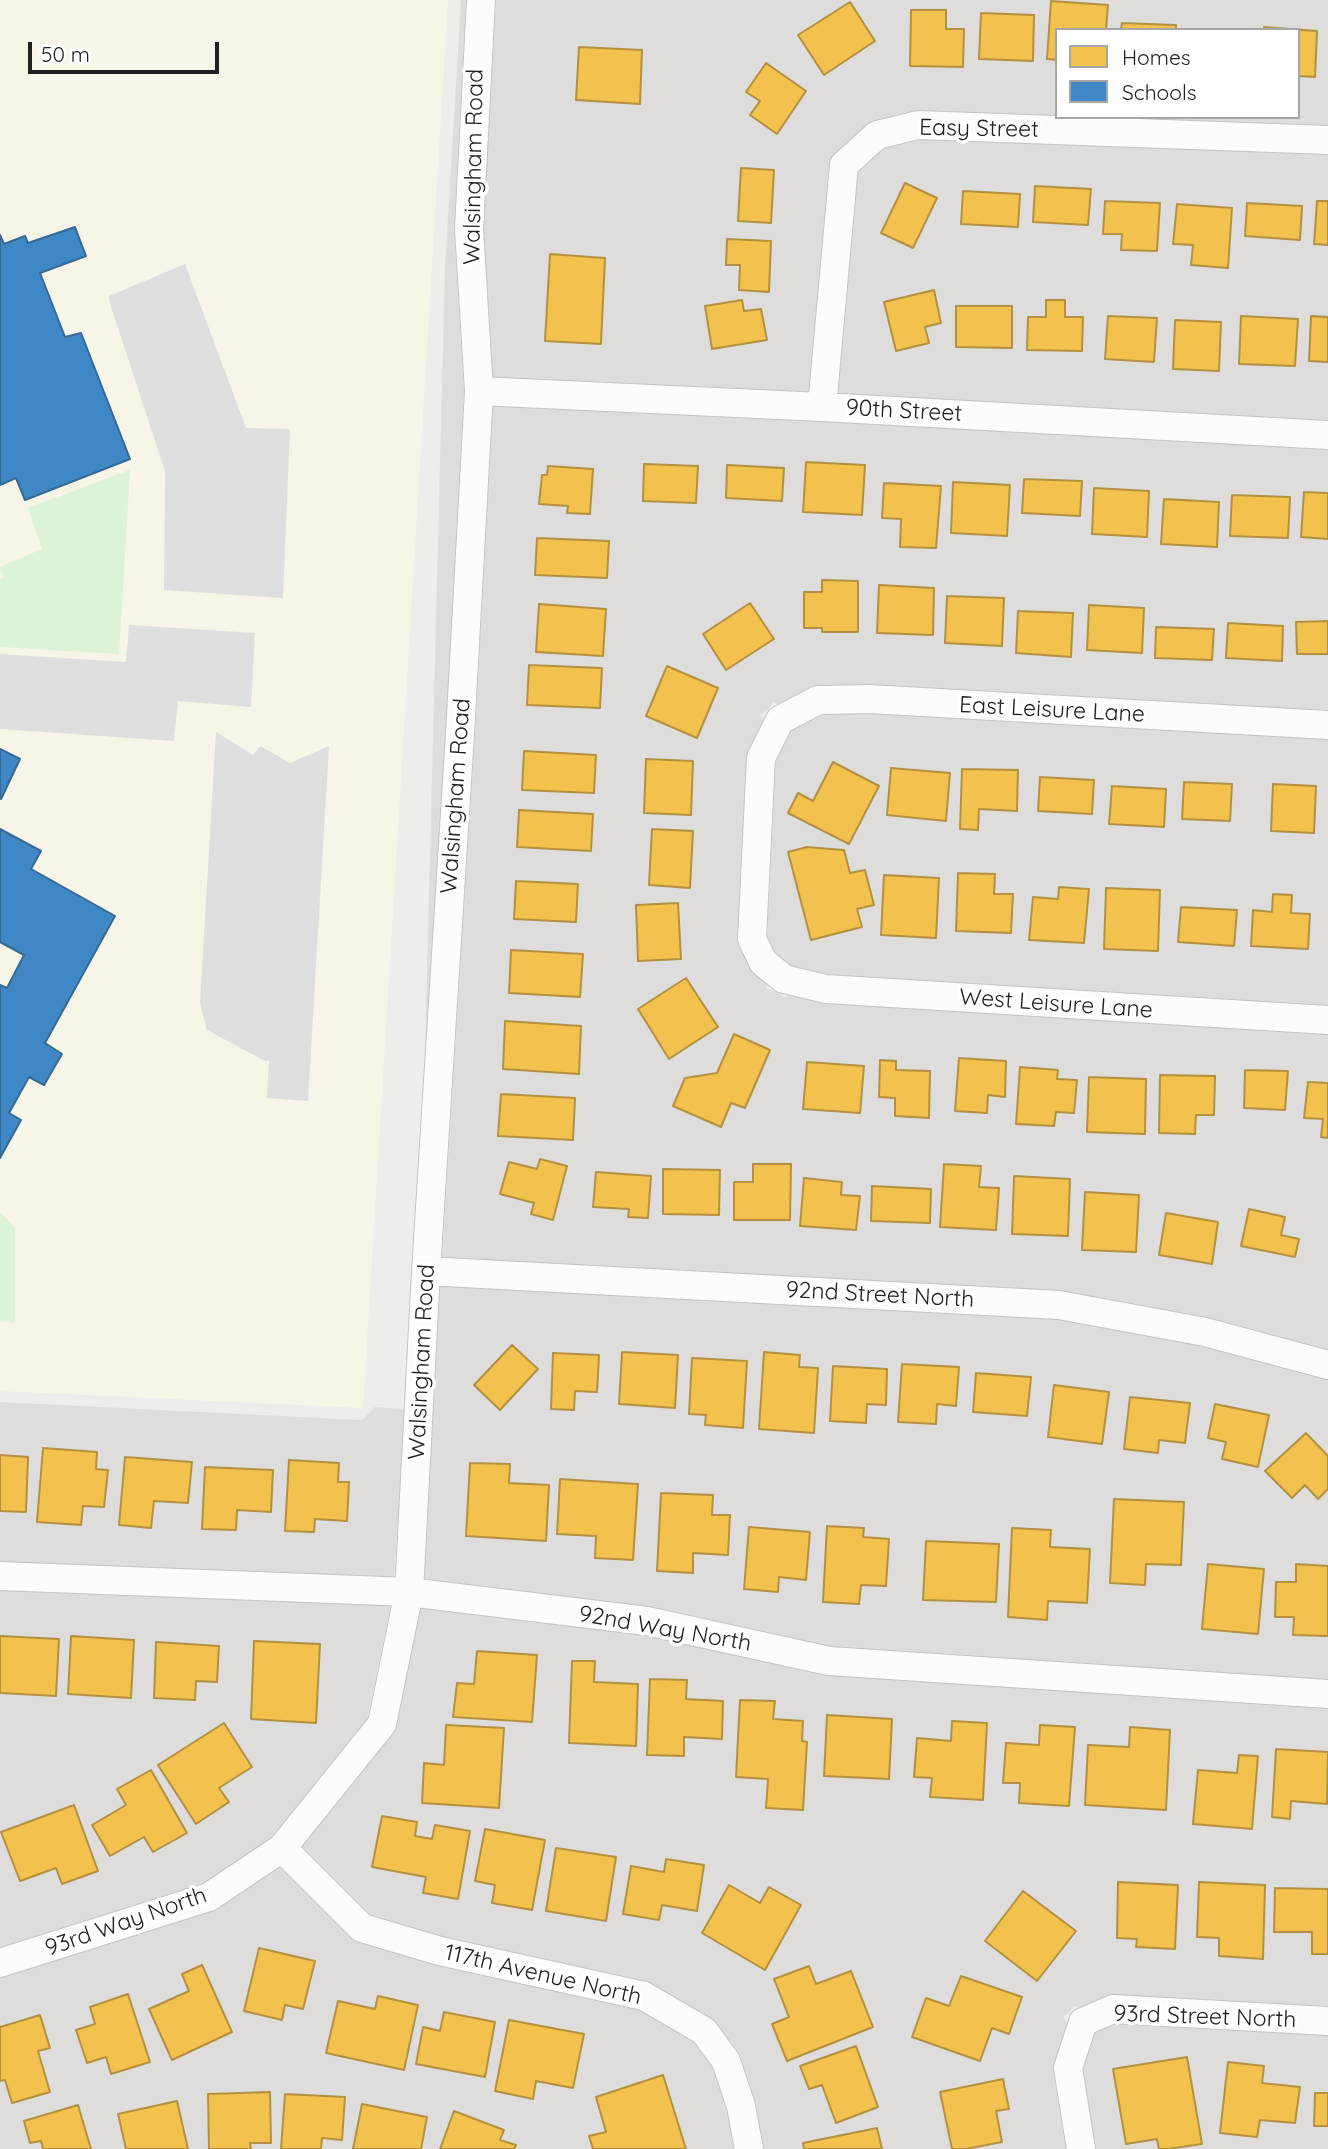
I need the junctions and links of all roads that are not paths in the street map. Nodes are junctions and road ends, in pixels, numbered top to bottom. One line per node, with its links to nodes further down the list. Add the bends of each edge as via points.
1 (481, 0): 3 (street, Walsingham Road, via 468,229)
2 (1328, 140): 4 (street, Easy Street, via 918,125 877,135 844,165)
3 (479, 391): 4 (street, 90th Street); 9 (street, Walsingham Road)
4 (822, 407): 5 (street, 90th Street)
5 (1328, 435)
6 (1328, 725): 7 (street, East Leisure Lane, via 818,700 780,720 761,758 752,939 762,962)
7 (784, 979): 8 (street, West Leisure Lane, via 826,989)
8 (1328, 1020)
9 (426, 1271): 10 (street, 92nd Street North, via 1059,1305 1205,1332); 12 (street, Walsingham Road)
10 (1328, 1365)
11 (0, 1576): 12 (street, 92nd Way North)
12 (409, 1592): 13 (street, 92nd Way North, via 647,1621 829,1661); 14 (street, 93rd Way North, via 382,1724)
13 (1328, 1694)
14 (282, 1847): 15 (street, 93rd Way North, via 209,1896); 17 (street, 117th Avenue North, via 362,1928 440,1951 644,1996 704,2031 726,2061)
15 (0, 1964)
16 (1328, 2021): 18 (street, 93rd Street North, via 1113,2009 1083,2022 1068,2068)
17 (749, 2149)
18 (1081, 2149)

